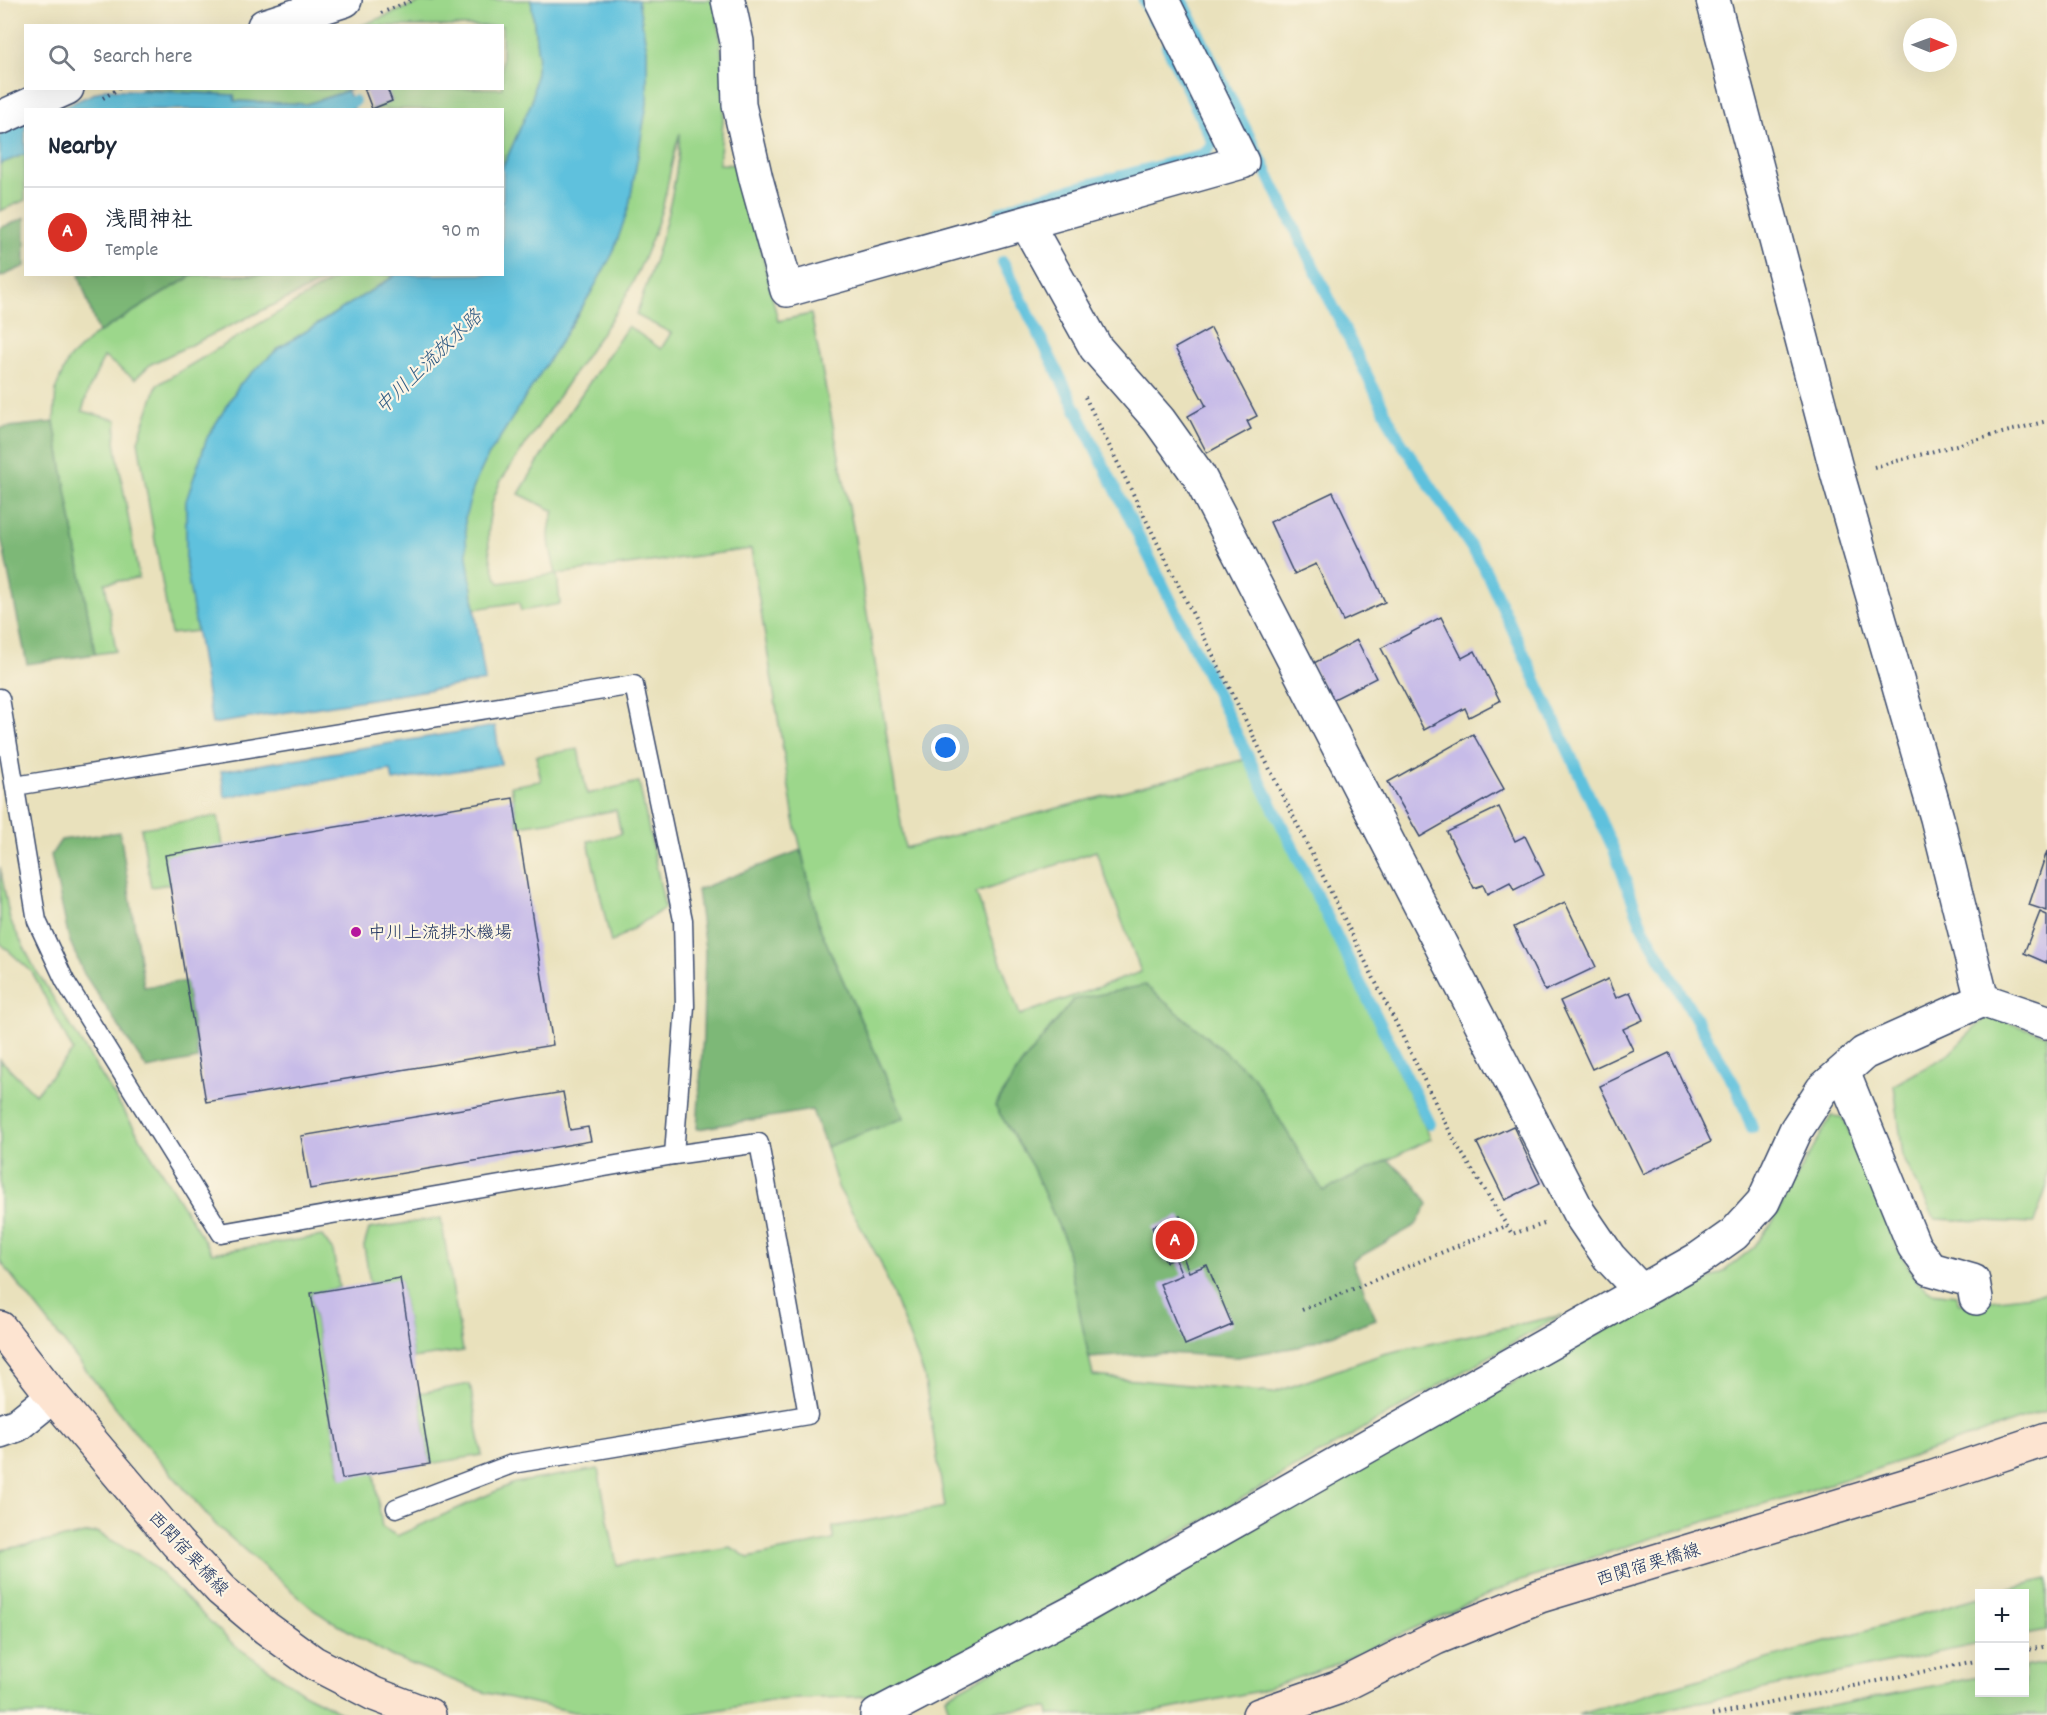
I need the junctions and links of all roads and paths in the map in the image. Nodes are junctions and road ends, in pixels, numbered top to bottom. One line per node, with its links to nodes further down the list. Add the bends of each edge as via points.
1 (345, 0): 5 (street)
2 (728, 0): 8 (street, via 737,42 739,105 787,290)
3 (1162, 0): 8 (street, via 1242,162)
4 (1713, 0): 11 (street)
5 (270, 24)
6 (63, 90): 7 (street)
7 (0, 118)
8 (1027, 224): 18 (street, via 1096,348 1159,420 1199,477)
9 (1082, 390): 19 (path, via 1455,1142)
10 (2047, 421): 11 (path)
11 (1838, 476): 14 (street, via 1937,818)
12 (0, 698): 13 (lane)
13 (15, 786): 17 (lane, via 37,921 65,981 221,1233); 17 (lane, via 634,685 683,920 685,1006)
14 (1982, 1000): 15 (street); 16 (street, via 1864,1053)
15 (2047, 1022)
16 (1842, 1072): 20 (street, via 1822,1090 1796,1130 1763,1202 1734,1234); 21 (street, via 1914,1246 1931,1269 1973,1281)
17 (674, 1155): 27 (lane, via 759,1143 808,1414 512,1464)
18 (1579, 1213): 19 (path, via 1512,1234); 20 (street, via 1609,1257)
19 (1506, 1226): 22 (path)
20 (1641, 1291): 32 (street, via 1093,1601)
21 (1976, 1298)
22 (1302, 1310)
23 (0, 1328): 24 (main road, 西関宿栗橋線)
24 (53, 1396): 25 (street, via 17,1425); 31 (main road, 西関宿栗橋線, via 177,1543 221,1590 266,1629 314,1663 374,1694)
25 (0, 1431)
26 (2047, 1439): 33 (main road, 西関宿栗橋線, via 1540,1596 1436,1638 1336,1688)
27 (396, 1508)
28 (2047, 1646): 29 (path)
29 (2029, 1650)
30 (1975, 1661): 34 (path)
31 (429, 1715)
32 (877, 1715)
33 (1259, 1715)
34 (1712, 1715)

